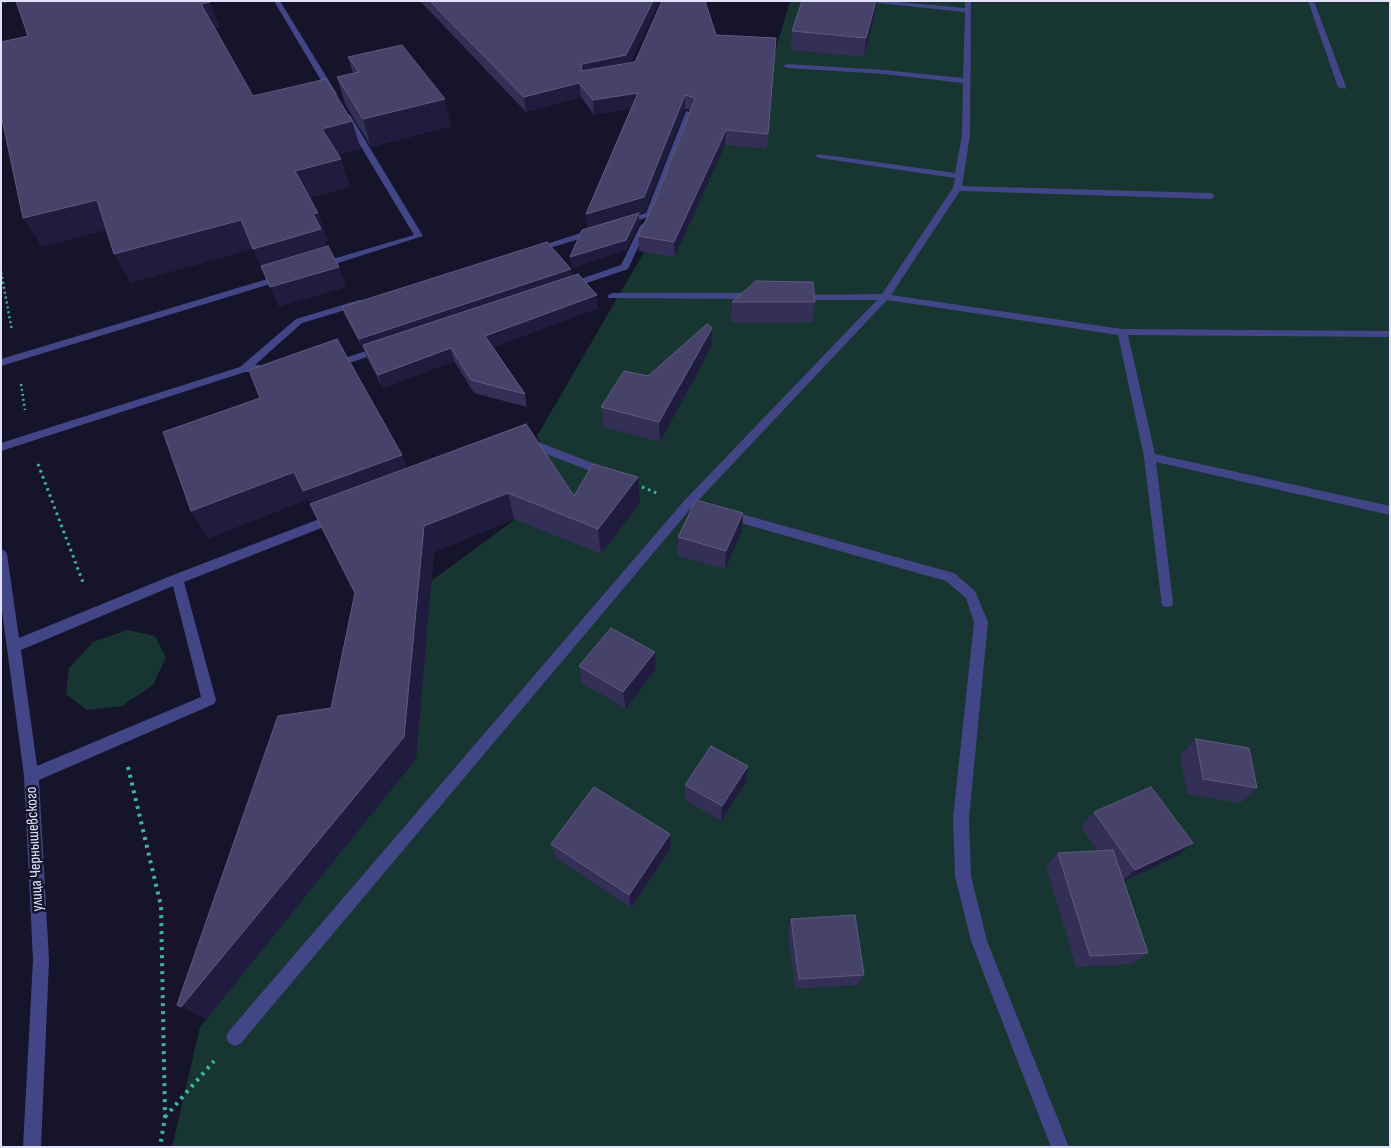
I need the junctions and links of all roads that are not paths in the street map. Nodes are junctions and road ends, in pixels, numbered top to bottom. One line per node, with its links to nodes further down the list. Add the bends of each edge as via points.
1 (277, 1): 8 (street)
2 (861, 1): 4 (street)
3 (1311, 1): 7 (street)
4 (969, 6): 6 (street)
5 (787, 66): 6 (street)
6 (968, 81): 12 (street, via 966,135)
7 (1342, 87)
8 (338, 102)
9 (343, 110): 26 (street, via 419,236)
10 (689, 113): 15 (street)
11 (819, 156): 12 (street)
12 (960, 176): 13 (street)
13 (957, 188): 14 (street); 21 (street)
14 (1211, 196)
15 (650, 215): 16 (street); 17 (street, via 625,267)
16 (527, 252)
17 (561, 289)
18 (612, 296): 19 (street)
19 (768, 296)
20 (788, 296): 21 (street)
21 (885, 297): 23 (street); 34 (street)
22 (366, 301): 29 (street, via 300,321)
23 (1122, 332): 24 (street); 32 (street)
24 (1390, 334)
25 (396, 344): 27 (street)
26 (1, 363)
27 (322, 366)
28 (283, 368): 29 (street)
29 (244, 369): 30 (street)
30 (1, 447)
31 (512, 450): 33 (street, via 531,443)
32 (1150, 457): 35 (street); 39 (street)
33 (614, 476)
34 (688, 504): 42 (street); 44 (street, via 950,577 971,595 981,622 960,818 963,876 979,941)
35 (1390, 511)
36 (345, 515): 38 (street)
37 (1, 554): 40 (street, улица Чернышевского)
38 (178, 579): 40 (street); 41 (street, via 209,700)
39 (1167, 602)
40 (15, 646): 41 (street, улица Чернышевского)
41 (31, 776): 43 (street, улица Чернышевского, via 41,960)
42 (235, 1037)
43 (32, 1147)
44 (1060, 1147)

